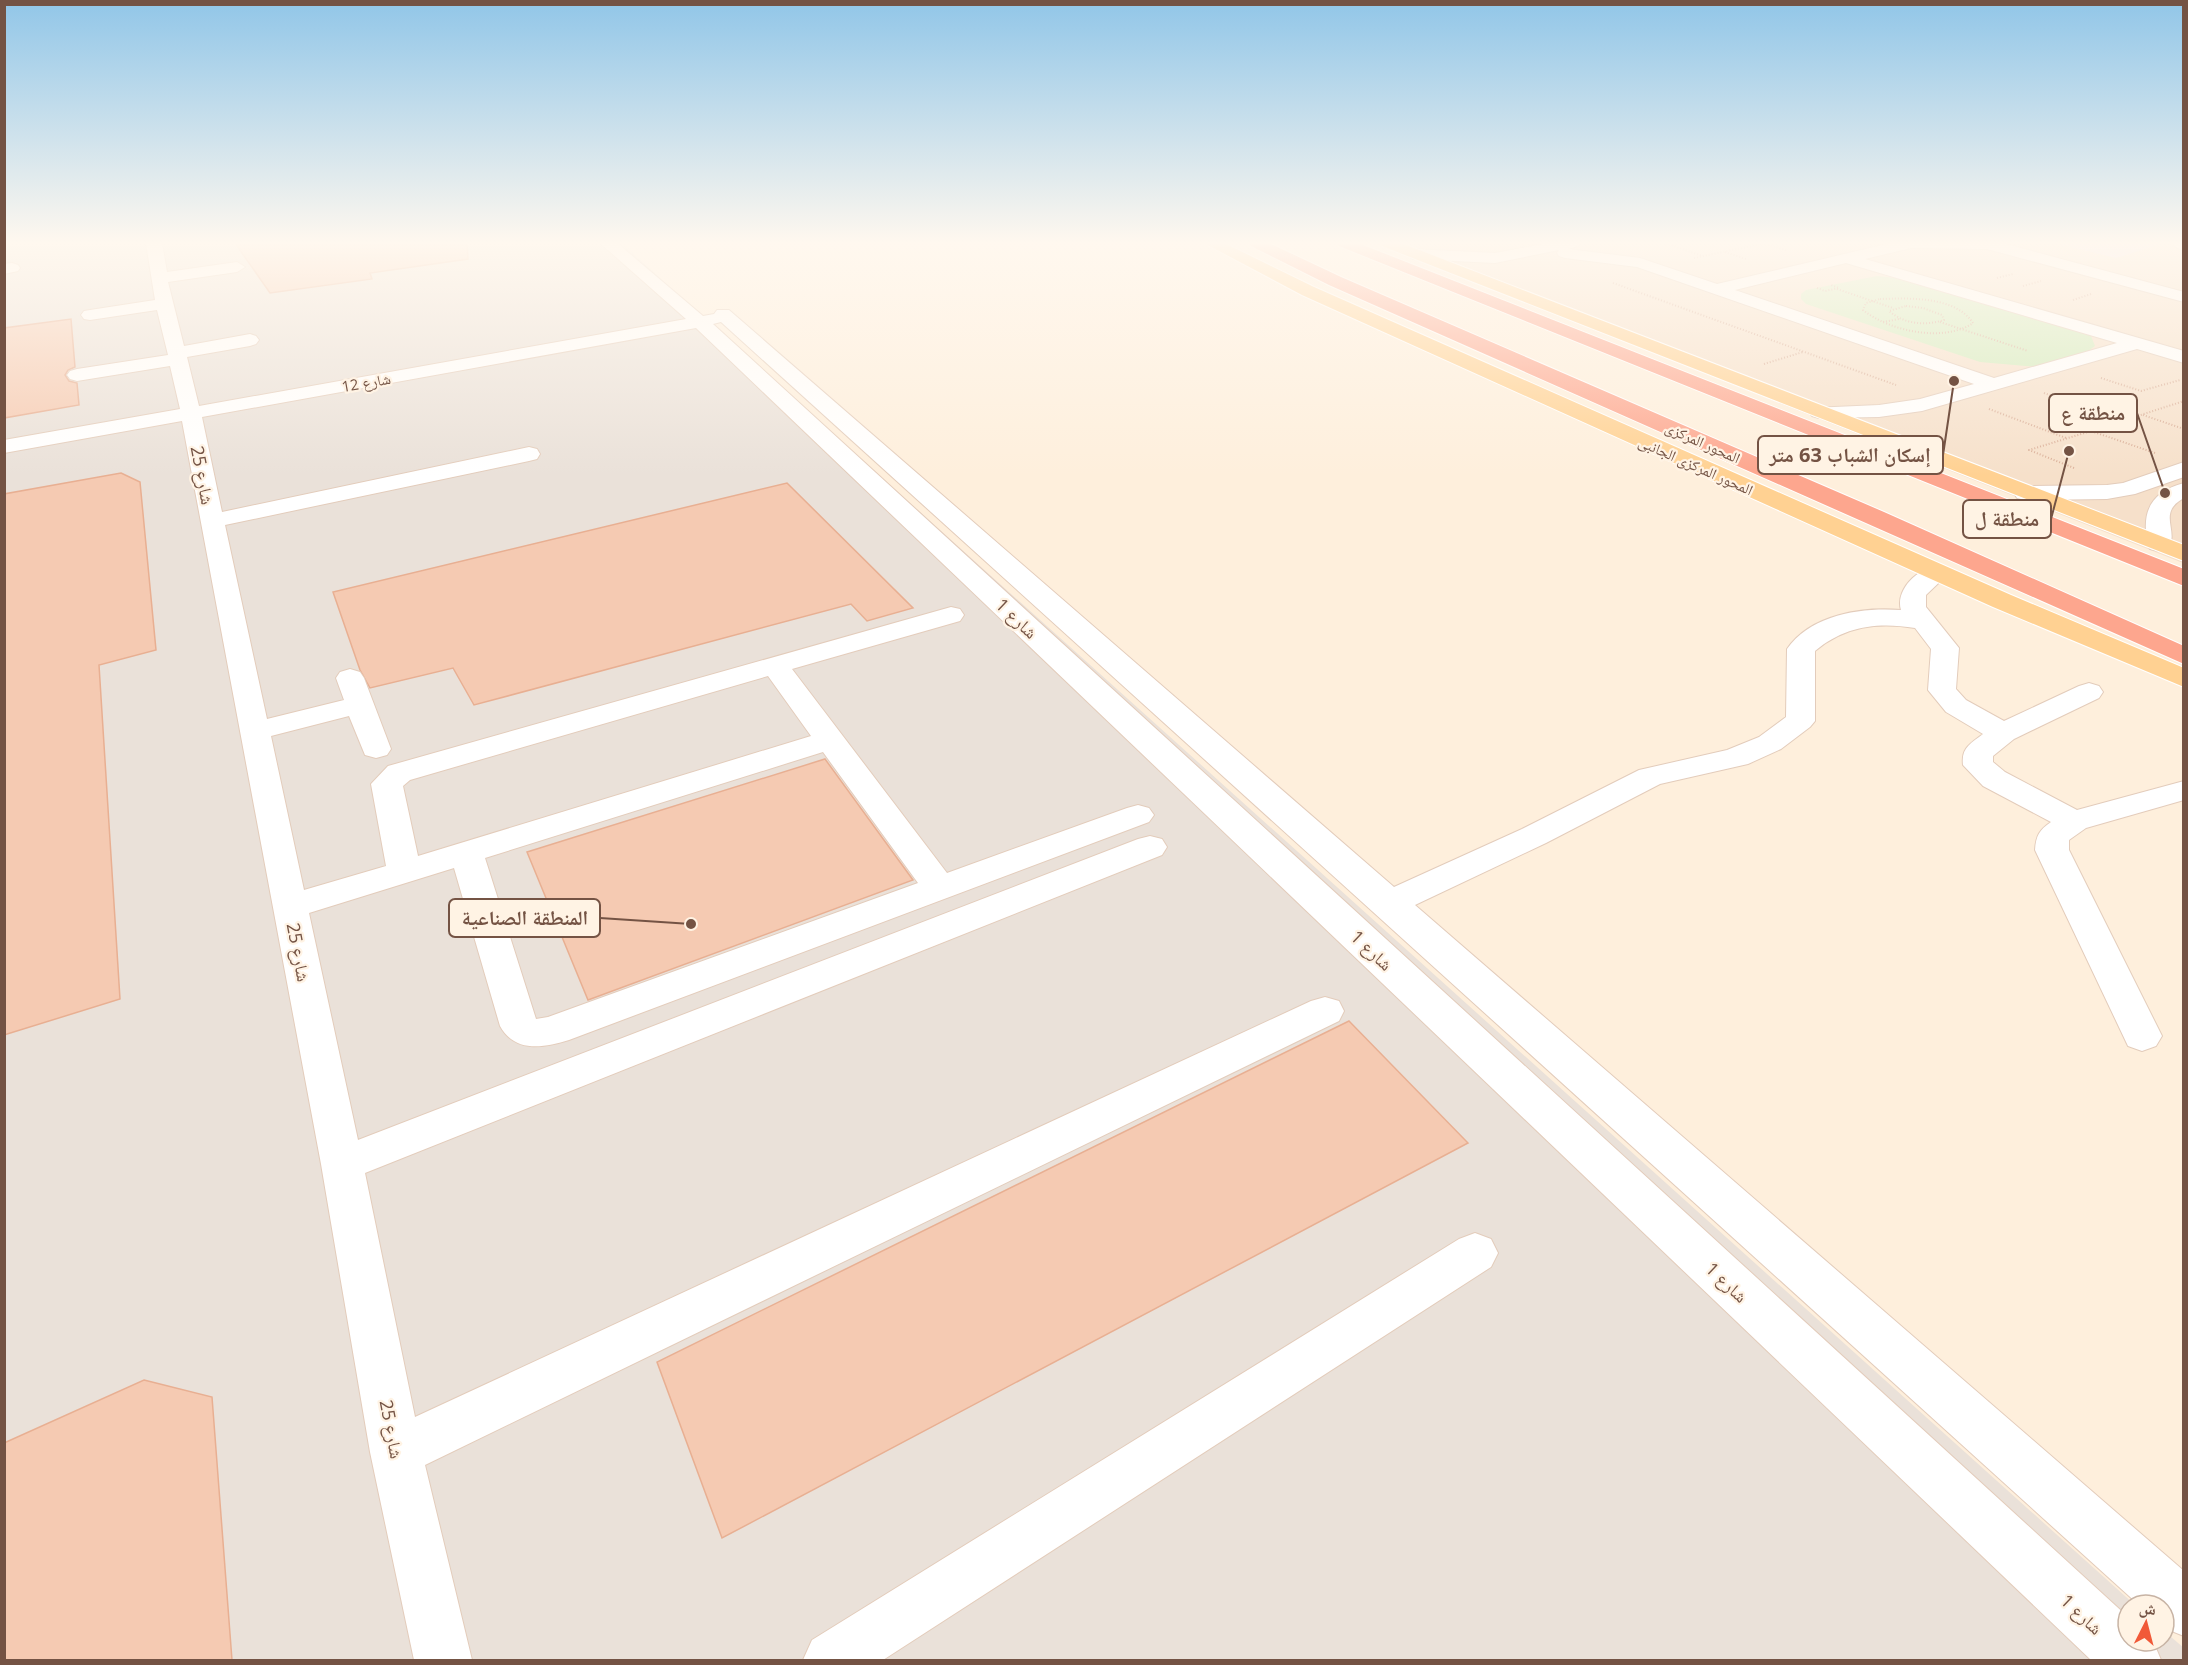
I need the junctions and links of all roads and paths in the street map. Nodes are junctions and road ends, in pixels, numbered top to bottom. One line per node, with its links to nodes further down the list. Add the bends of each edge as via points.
1 (169, 321): 21 (street, شارع 25)
2 (683, 321): 29 (street, شارع 12)
3 (714, 321): 65 (street, شارع 1)
4 (714, 321): 75 (street, شارع 1)
5 (1374, 321): 48 (main road, المحور المركزى الجانبى)
6 (1426, 321): 52 (highway, المحور المركزى)
7 (1539, 321): 49 (highway)
8 (1611, 321): 30 (main road)
9 (1719, 321): 27 (path)
10 (1813, 321): 26 (street)
11 (1879, 321): 16 (path)
12 (1888, 321): 16 (path)
13 (1911, 321): 17 (path)
14 (1972, 321): 18 (path)
15 (2059, 321): 20 (street)
16 (1882, 322): 18 (path, via 1927,331)
17 (1940, 322): 18 (path)
18 (1963, 330): 23 (path)
19 (250, 340): 21 (street)
20 (2137, 343): 22 (street); 23 (street)
21 (178, 356): 24 (street); 29 (street, شارع 25)
22 (2184, 357)
23 (2064, 364): 25 (path, via 2141,391); 26 (street)
24 (77, 375)
25 (2184, 378)
26 (2000, 382): 27 (street); 32 (path)
27 (1937, 400): 30 (street, via 1879,411); 36 (path); 37 (street, via 1908,412 1900,420)
28 (2184, 401): 31 (path)
29 (190, 409): 35 (street, شارع 12); 38 (street, شارع 12); 45 (street, شارع 25)
30 (1819, 412): 37 (main road)
31 (2142, 415): 32 (path); 33 (path)
32 (2123, 421): 34 (path)
33 (2184, 429)
34 (2091, 431): 36 (path); 40 (path)
35 (4, 436)
36 (2067, 438): 42 (path, via 2029,450)
37 (1900, 444): 44 (main road)
38 (4, 447)
39 (529, 454): 45 (street)
40 (2163, 456)
41 (2184, 469): 42 (street)
42 (2127, 489): 44 (street)
43 (2184, 490): 46 (street, via 2158,508 2155,517)
44 (2025, 493): 46 (main road)
45 (213, 521): 56 (street, شارع 25)
46 (2159, 544): 47 (main road)
47 (2184, 554)
48 (1937, 572): 51 (street, via 1913,593 1913,608); 54 (main road, المحور المركزى الجانبى)
49 (2184, 578)
50 (951, 615): 53 (street)
51 (1922, 621): 57 (street, via 1946,648 1942,690 1956,706); 65 (street, via 1875,615 1814,637 1801,649 1800,721 1770,743 1737,757 1650,777)
52 (2184, 656)
53 (774, 665): 58 (street); 63 (street, via 393,776 387,788)
54 (2184, 679)
55 (2090, 692): 57 (street)
56 (254, 726): 59 (street, via 355,693); 66 (street, شارع 25)
57 (2003, 733): 61 (street, via 1977,753 1978,765 1994,779)
58 (830, 740): 62 (street); 64 (street)
59 (376, 749)
60 (2184, 790): 61 (street)
61 (2074, 821): 68 (street, via 2053,836 2052,850)
62 (467, 853): 63 (street); 64 (street, via 519,1026 537,1034)
63 (404, 872): 66 (street)
64 (940, 888): 69 (street, via 1144,831)
65 (1389, 903): 72 (street, شارع 1)
66 (290, 907): 69 (street, شارع 25)
67 (1325, 1011): 71 (street)
68 (2142, 1036)
69 (342, 1164): 71 (street, شارع 25)
70 (1475, 1253): 74 (street)
71 (396, 1452): 73 (street, شارع 25)
72 (2184, 1608)
73 (443, 1660)
74 (832, 1660)
75 (2132, 1660)

